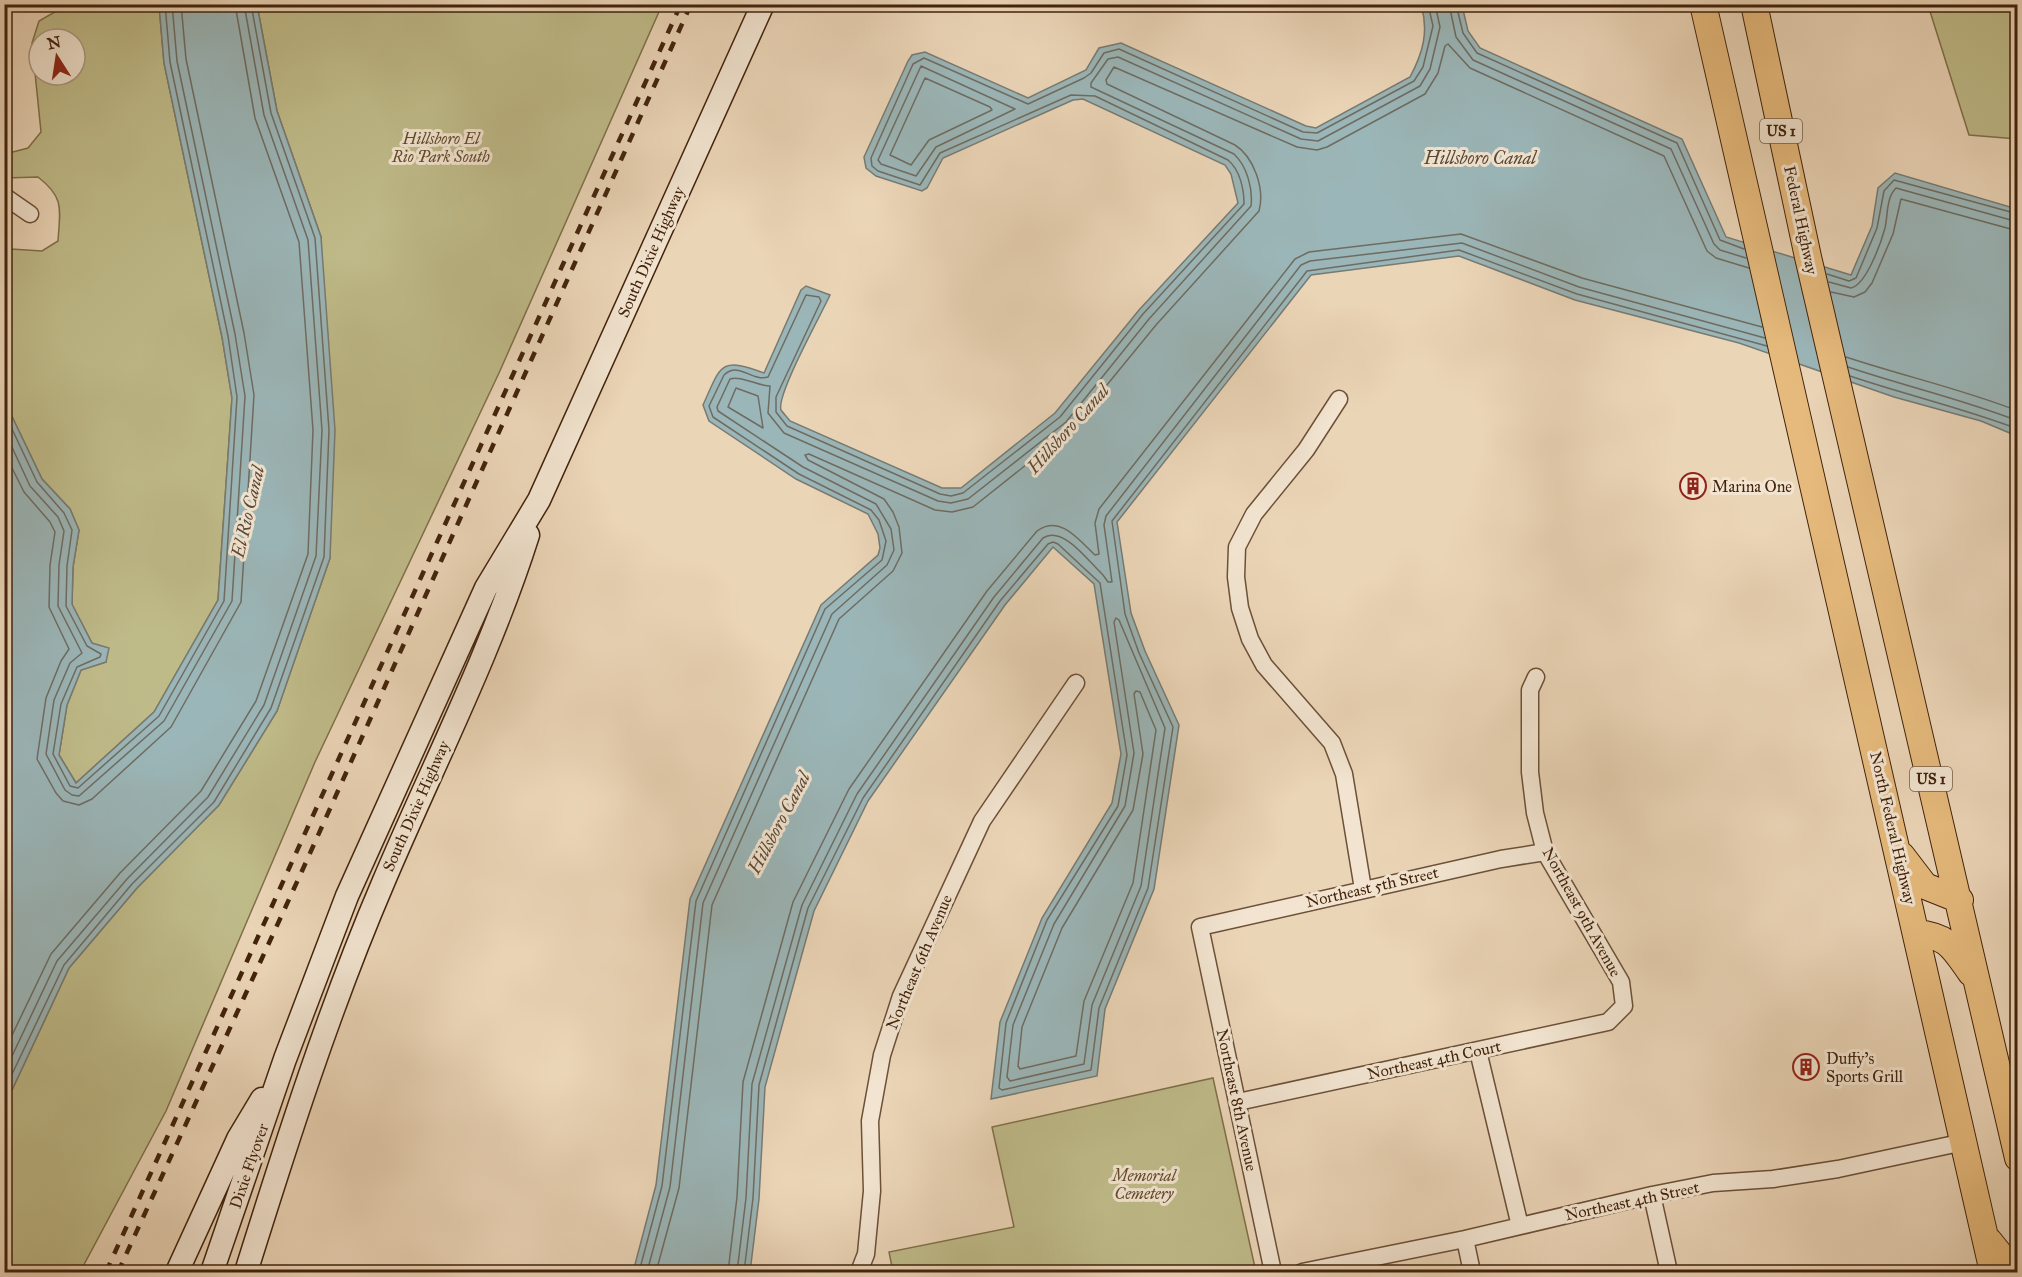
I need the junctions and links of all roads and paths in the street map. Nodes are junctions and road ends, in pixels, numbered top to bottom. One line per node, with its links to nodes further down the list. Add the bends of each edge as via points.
1 (763, 4): 7 (main road, South Dixie Highway)
2 (1703, 4): 10 (main road, North Federal Highway / US 1)
3 (1754, 4): 13 (main road, Federal Highway / US 1, via 1808,257)
4 (4, 196): 5 (street)
5 (30, 214)
6 (1339, 399): 12 (street, via 1306,450 1254,514 1237,547 1236,577 1240,608 1264,665 1332,743 1344,774)
7 (539, 500): 19 (main road, South Dixie Highway, via 486,588 347,896); 21 (main road, South Dixie Highway, via 508,598 359,940)
8 (1536, 677): 11 (street, Northeast 9th Avenue, via 1530,690 1530,772)
9 (1076, 683): 31 (street, Northeast 6th Avenue, via 982,821 901,996 882,1055 870,1121 872,1191 866,1254)
10 (1898, 851): 13 (main road, via 1925,886); 15 (main road, North Federal Highway / US 1)
11 (1545, 852): 12 (street, Northeast 5th Street); 17 (street, Northeast 9th Avenue, via 1621,982)
12 (1363, 889): 14 (street, Northeast 5th Street)
13 (1960, 900): 16 (main road, US 1)
14 (1200, 927): 20 (street, Northeast 8th Avenue)
15 (1916, 933): 16 (main road, via 1934,934 1949,942); 22 (main road, North Federal Highway / US 1)
16 (1978, 983): 23 (main road, US 1)
17 (1624, 1006): 18 (street, Northeast 4th Court, via 1608,1022)
18 (1478, 1051): 20 (street, Northeast 4th Court); 25 (street)
19 (285, 1059): 21 (main road, via 290,1102); 28 (main road, via 238,1139); 29 (main road, Dixie Flyover)
20 (1238, 1102): 32 (street, Northeast 8th Avenue)
21 (297, 1113): 30 (main road, Dixie Flyover)
22 (1964, 1142): 24 (street, Northeast 4th Street, via 1838,1169 1713,1183); 26 (main road, North Federal Highway / US 1)
23 (2018, 1158)
24 (1652, 1195): 25 (street, Northeast 4th Street); 35 (street)
25 (1520, 1226): 27 (street, Northeast 4th Street)
26 (1985, 1237): 36 (main road, North Federal Highway / US 1); 37 (main road)
27 (1465, 1239): 33 (street, Northeast 4th Street); 34 (street)
28 (177, 1272)
29 (212, 1272)
30 (246, 1272)
31 (859, 1272)
32 (1273, 1272)
33 (1302, 1272)
34 (1472, 1272)
35 (1669, 1272)
36 (1993, 1272)
37 (2014, 1272)

